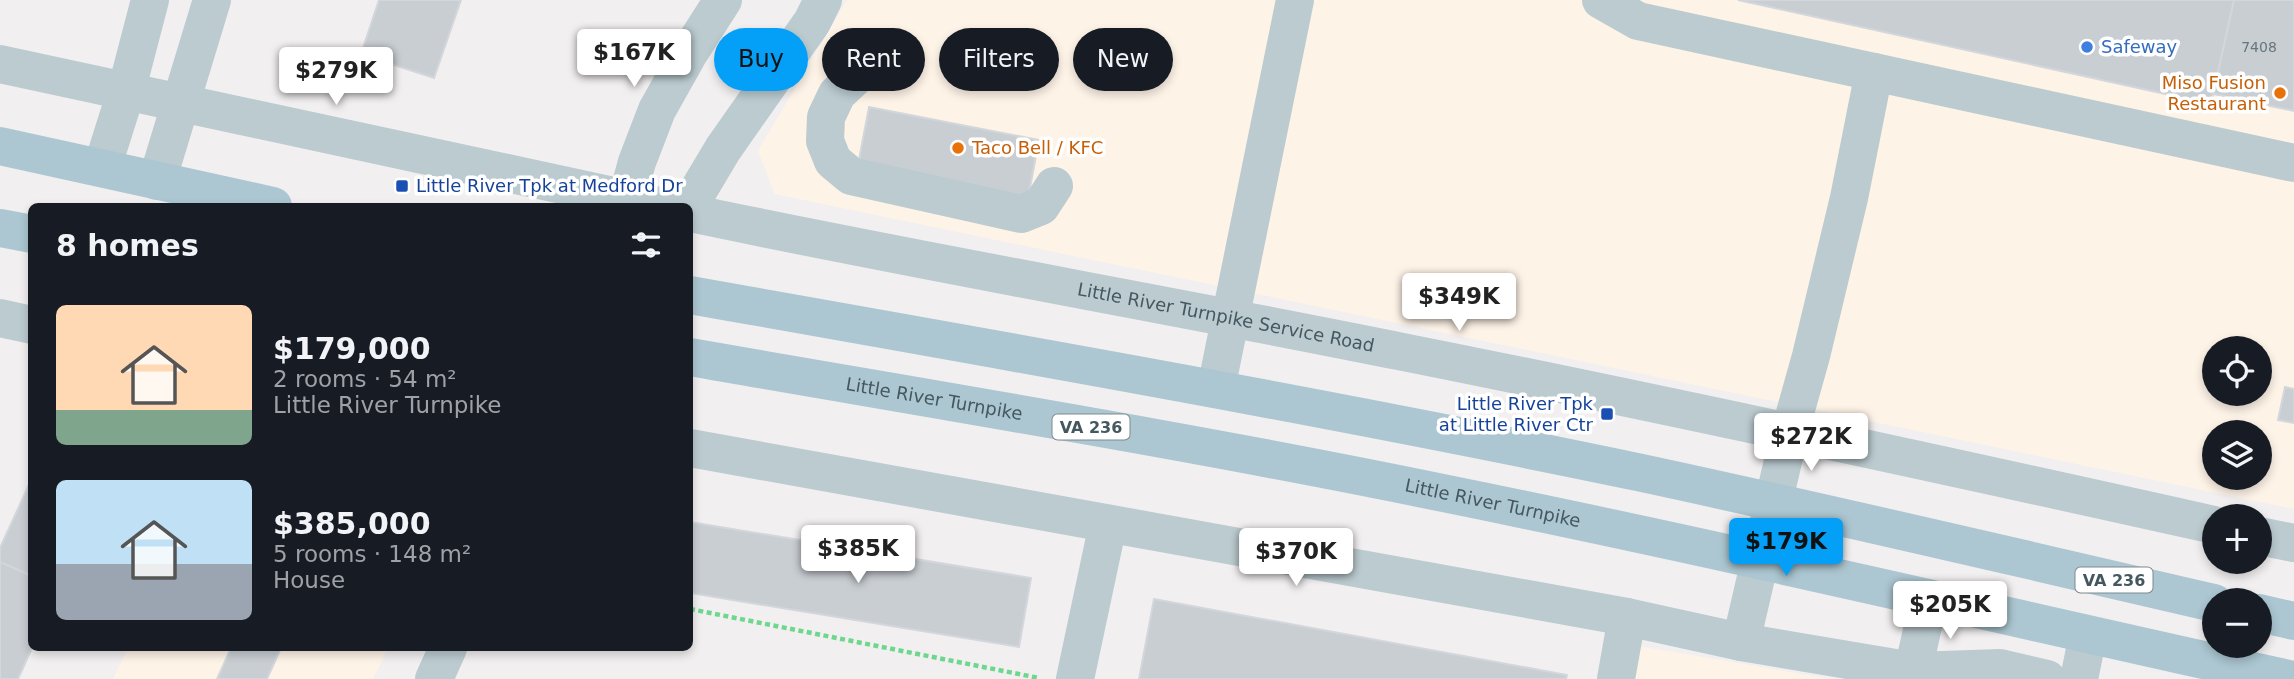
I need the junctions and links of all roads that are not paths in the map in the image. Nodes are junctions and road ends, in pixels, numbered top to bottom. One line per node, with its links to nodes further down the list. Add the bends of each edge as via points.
1 (150, 0): 10 (street)
2 (212, 0): 11 (street)
3 (723, 0): 19 (street, via 657,110)
4 (823, 0): 20 (street)
5 (1295, 0): 26 (street)
6 (1601, 0): 8 (street, via 1638,21)
7 (0, 64): 10 (street)
8 (1874, 72): 13 (street); 30 (street, via 1849,198)
9 (840, 91): 16 (street, via 826,117 825,141 833,160 851,176 1021,214 1041,206)
10 (126, 92): 11 (street); 14 (street)
11 (181, 104): 15 (street); 18 (street)
12 (0, 146): 14 (main road)
13 (2294, 163)
14 (103, 168): 15 (main road)
15 (157, 181): 17 (main road)
16 (1054, 186)
17 (259, 203)
18 (632, 203)
19 (637, 203)
20 (691, 203)
21 (693, 214): 26 (street, Little River Turnpike Service Road)
22 (0, 228): 23 (main road)
23 (28, 233)
24 (693, 296): 29 (main road, VA 236)
25 (0, 318): 27 (street)
26 (1230, 319): 29 (street); 30 (street, Little River Turnpike Service Road)
27 (28, 324)
28 (693, 358): 37 (main road, Little River Turnpike / VA 236, via 1435,491)
29 (1216, 389): 32 (main road, VA 236)
30 (1790, 431): 32 (street); 33 (street, Little River Turnpike Service Road)
31 (693, 449): 34 (street)
32 (1773, 501): 37 (street); 39 (main road, VA 236)
33 (2202, 522)
34 (1108, 524): 41 (street); 49 (street)
35 (2272, 539): 36 (street)
36 (2294, 543)
37 (1760, 559): 38 (main road, Little River Turnpike / VA 236); 44 (street)
38 (1929, 598): 43 (main road, Little River Turnpike / VA 236); 46 (street)
39 (2202, 600)
40 (2272, 616): 42 (main road)
41 (1627, 617): 44 (street); 50 (street)
42 (2294, 621)
43 (2088, 635): 47 (main road, Little River Turnpike / VA 236); 52 (street)
44 (1741, 642): 46 (street)
45 (447, 651): 48 (street)
46 (1913, 671): 51 (street, via 2000,668)
47 (2242, 674): 53 (main road, Little River Turnpike / VA 236)
48 (434, 679)
49 (1074, 679)
50 (1616, 679)
51 (2048, 679)
52 (2079, 679)
53 (2289, 679)

